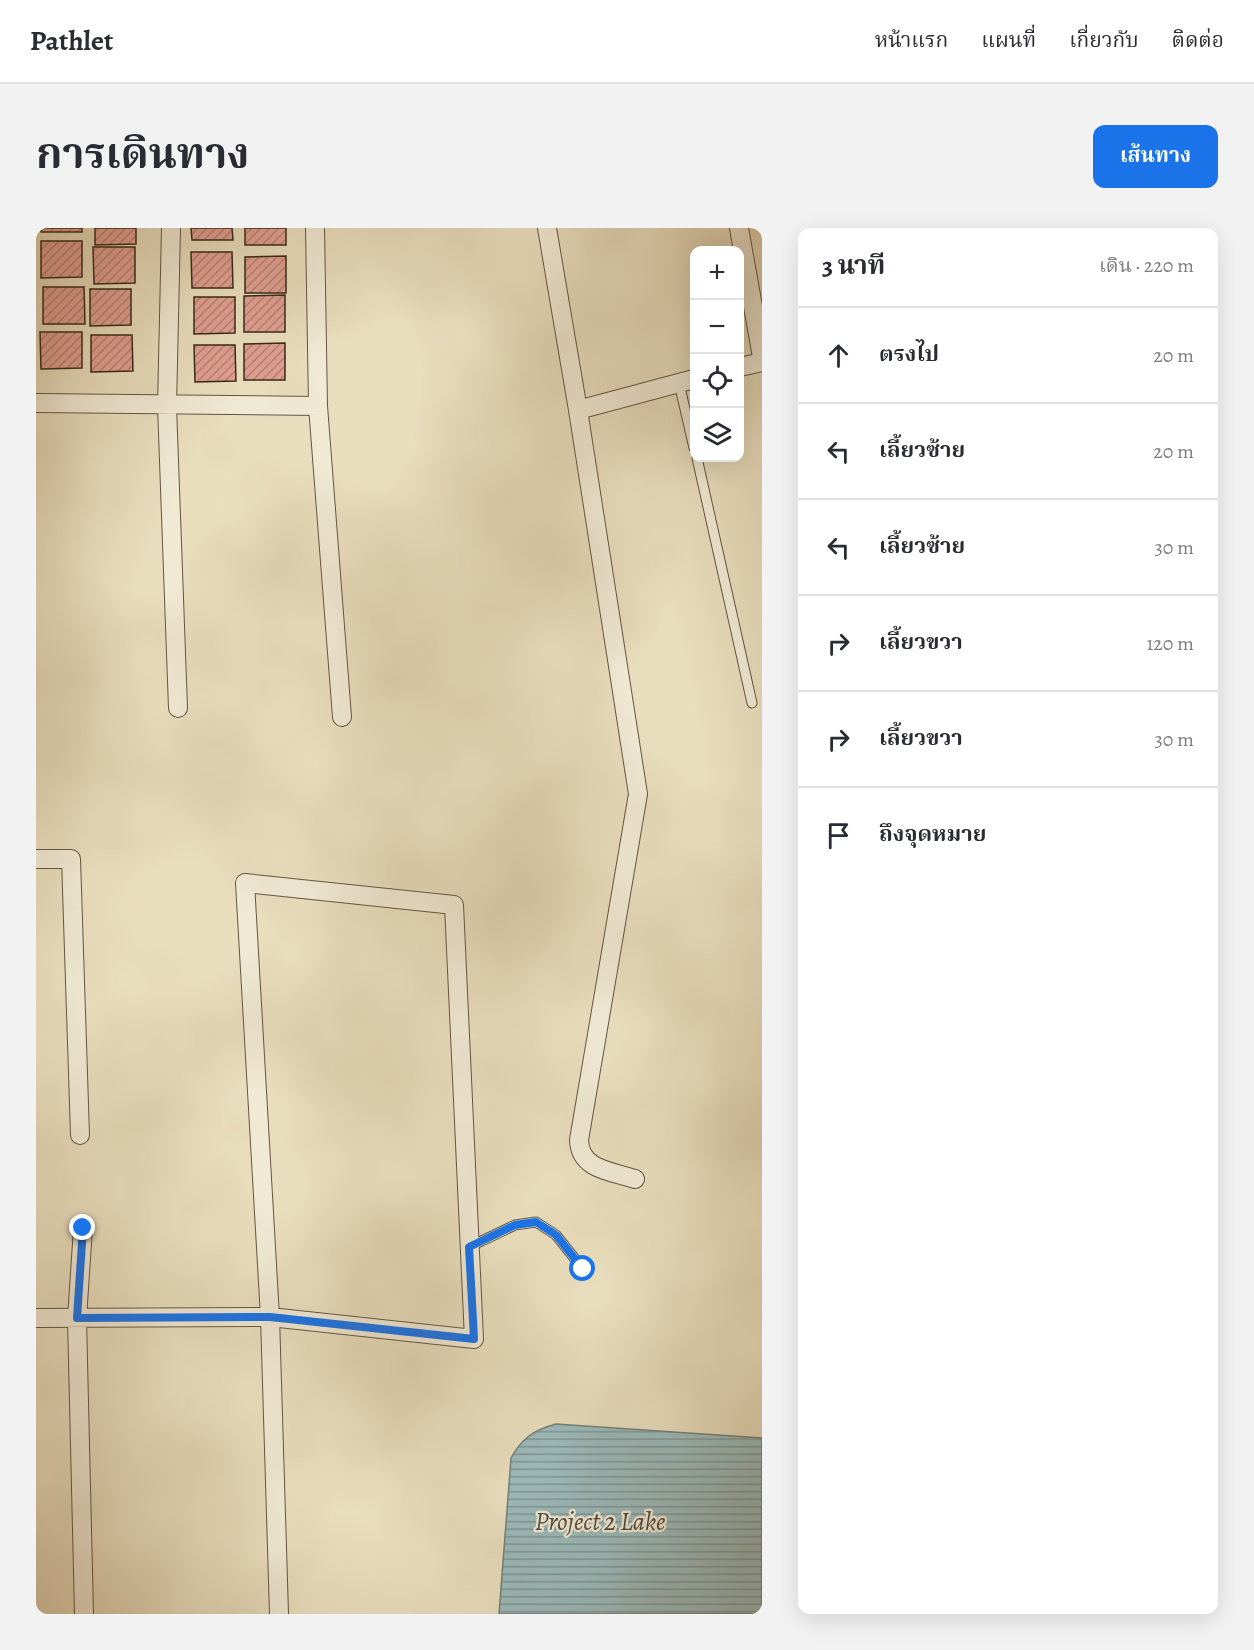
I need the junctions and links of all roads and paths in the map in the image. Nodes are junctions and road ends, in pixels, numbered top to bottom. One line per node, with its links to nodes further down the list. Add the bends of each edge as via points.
1 (171, 228): 9 (street)
2 (315, 228): 10 (street)
3 (547, 228): 11 (street)
4 (739, 228): 5 (street)
5 (762, 359): 6 (street)
6 (744, 366)
7 (687, 381): 11 (street); 12 (lane)
8 (36, 403): 9 (street)
9 (167, 406): 10 (street); 15 (street)
10 (318, 406): 16 (street)
11 (578, 410): 19 (street, via 638,795 579,1150 589,1164)
12 (690, 410)
13 (698, 462): 14 (lane)
14 (752, 703)
15 (178, 708)
16 (342, 717)
17 (36, 859): 18 (street, via 71,859)
18 (80, 1135)
19 (635, 1179)
20 (83, 1228): 25 (street)
21 (469, 1247): 22 (lane, via 515,1225 536,1222 556,1235); 23 (street, via 474,1339); 23 (street, via 454,905 245,884)
22 (583, 1269)
23 (270, 1317): 25 (street); 27 (street)
24 (36, 1318): 25 (street)
25 (77, 1318): 26 (street)
26 (84, 1614)
27 (279, 1614)

